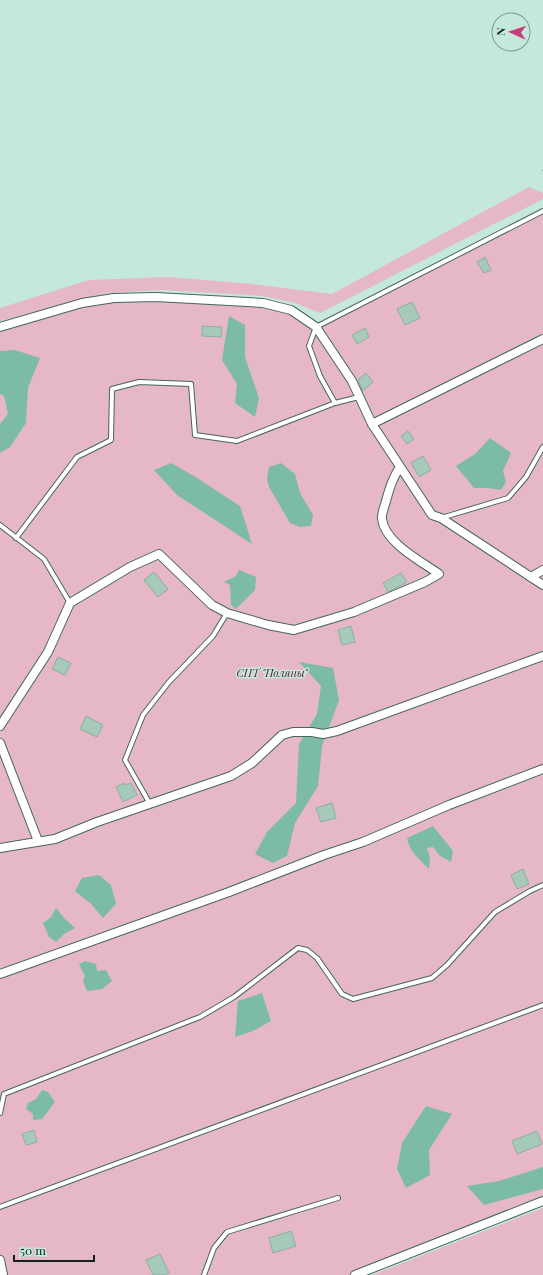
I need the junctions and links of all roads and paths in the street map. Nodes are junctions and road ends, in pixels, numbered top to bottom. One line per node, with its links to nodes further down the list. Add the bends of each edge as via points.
1 (543, 210): 3 (lane)
2 (0, 327): 3 (street, via 82,303 156,296 263,303 291,310)
3 (316, 327): 5 (street, via 352,381); 6 (lane, via 309,346 320,376)
4 (543, 339): 7 (street)
5 (359, 397): 6 (lane); 7 (street)
6 (335, 403): 12 (lane, via 237,441 195,435 191,384 139,382 112,389 111,440 77,457)
7 (372, 424): 9 (street)
8 (543, 447): 10 (lane, via 526,477 508,498)
9 (400, 467): 10 (street, via 432,515); 17 (street, via 387,496 382,518 387,533 396,543 439,574 354,612 294,630)
10 (441, 518): 14 (street)
11 (0, 525): 12 (lane)
12 (16, 538): 16 (lane, via 44,560)
13 (543, 570): 14 (street)
14 (531, 576): 15 (street)
15 (543, 585)
16 (70, 603): 17 (street, via 130,567 159,554 212,606); 19 (street, via 48,652)
17 (227, 612): 22 (lane, via 213,636 169,682 140,722 125,760)
18 (543, 656): 22 (street, via 338,731 323,734 293,732 282,735 252,763 231,776)
19 (0, 726)
20 (0, 743): 23 (street)
21 (543, 769): 26 (street, via 363,842)
22 (150, 804): 23 (street, via 55,839)
23 (38, 841): 24 (street)
24 (0, 848)
25 (543, 885): 28 (lane, via 530,890 495,912 448,965 432,978 353,999 342,994 317,958 307,950 298,948 234,997 200,1017 4,1094)
26 (0, 974)
27 (543, 1005): 31 (lane)
28 (0, 1113)
29 (338, 1198): 34 (lane, via 227,1232 214,1248)
30 (543, 1201): 35 (street)
31 (0, 1208)
32 (0, 1260): 33 (street)
33 (3, 1275)
34 (204, 1275)
35 (355, 1275)

